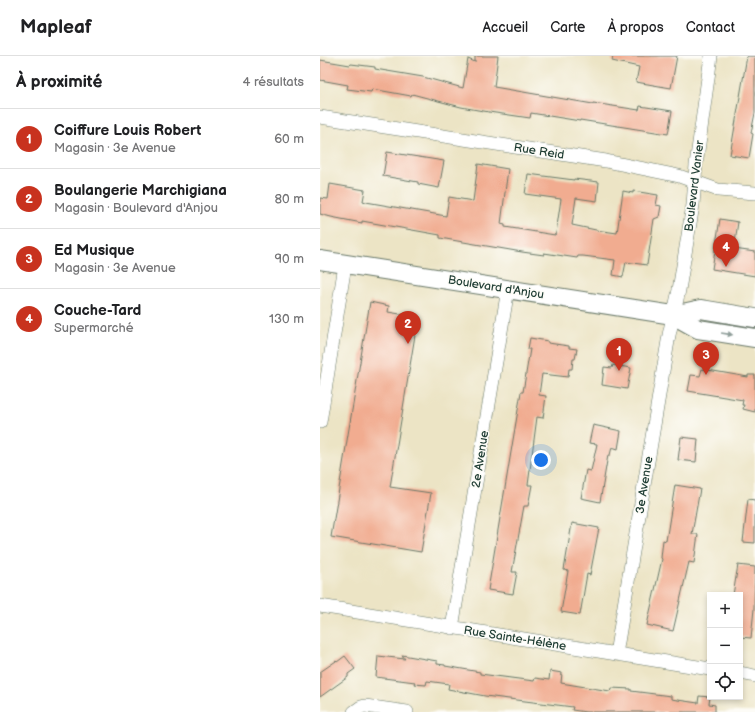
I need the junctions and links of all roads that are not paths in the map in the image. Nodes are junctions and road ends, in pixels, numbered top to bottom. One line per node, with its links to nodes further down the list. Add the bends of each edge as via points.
1 (711, 56): 3 (street, Boulevard Vanier)
2 (320, 117): 3 (street, Rue Reid, via 606,162 679,176)
3 (695, 182): 4 (street, Rue Reid, via 718,190); 8 (street, Boulevard Vanier)
4 (755, 193)
5 (320, 260): 6 (street, Boulevard d'Anjou)
6 (345, 265): 7 (street, Boulevard d'Anjou); 11 (street)
7 (508, 289): 8 (street, Boulevard d'Anjou); 13 (street, 2e Avenue)
8 (673, 315): 9 (street, Boulevard d'Anjou, via 701,309); 10 (street, Boulevard d'Anjou, one-way to 10, via 698,329); 14 (street, 3e Avenue)
9 (755, 318)
10 (755, 338)
11 (320, 422)
12 (320, 606): 13 (street, Rue Sainte-Hélène)
13 (452, 628): 14 (street, Rue Sainte-Hélène)
14 (616, 654): 15 (street, Rue Sainte-Hélène)
15 (707, 669)
16 (743, 674): 17 (street)
17 (755, 676)
18 (382, 710): 19 (street, via 365,706); 20 (street)
19 (354, 712)
20 (407, 712)

